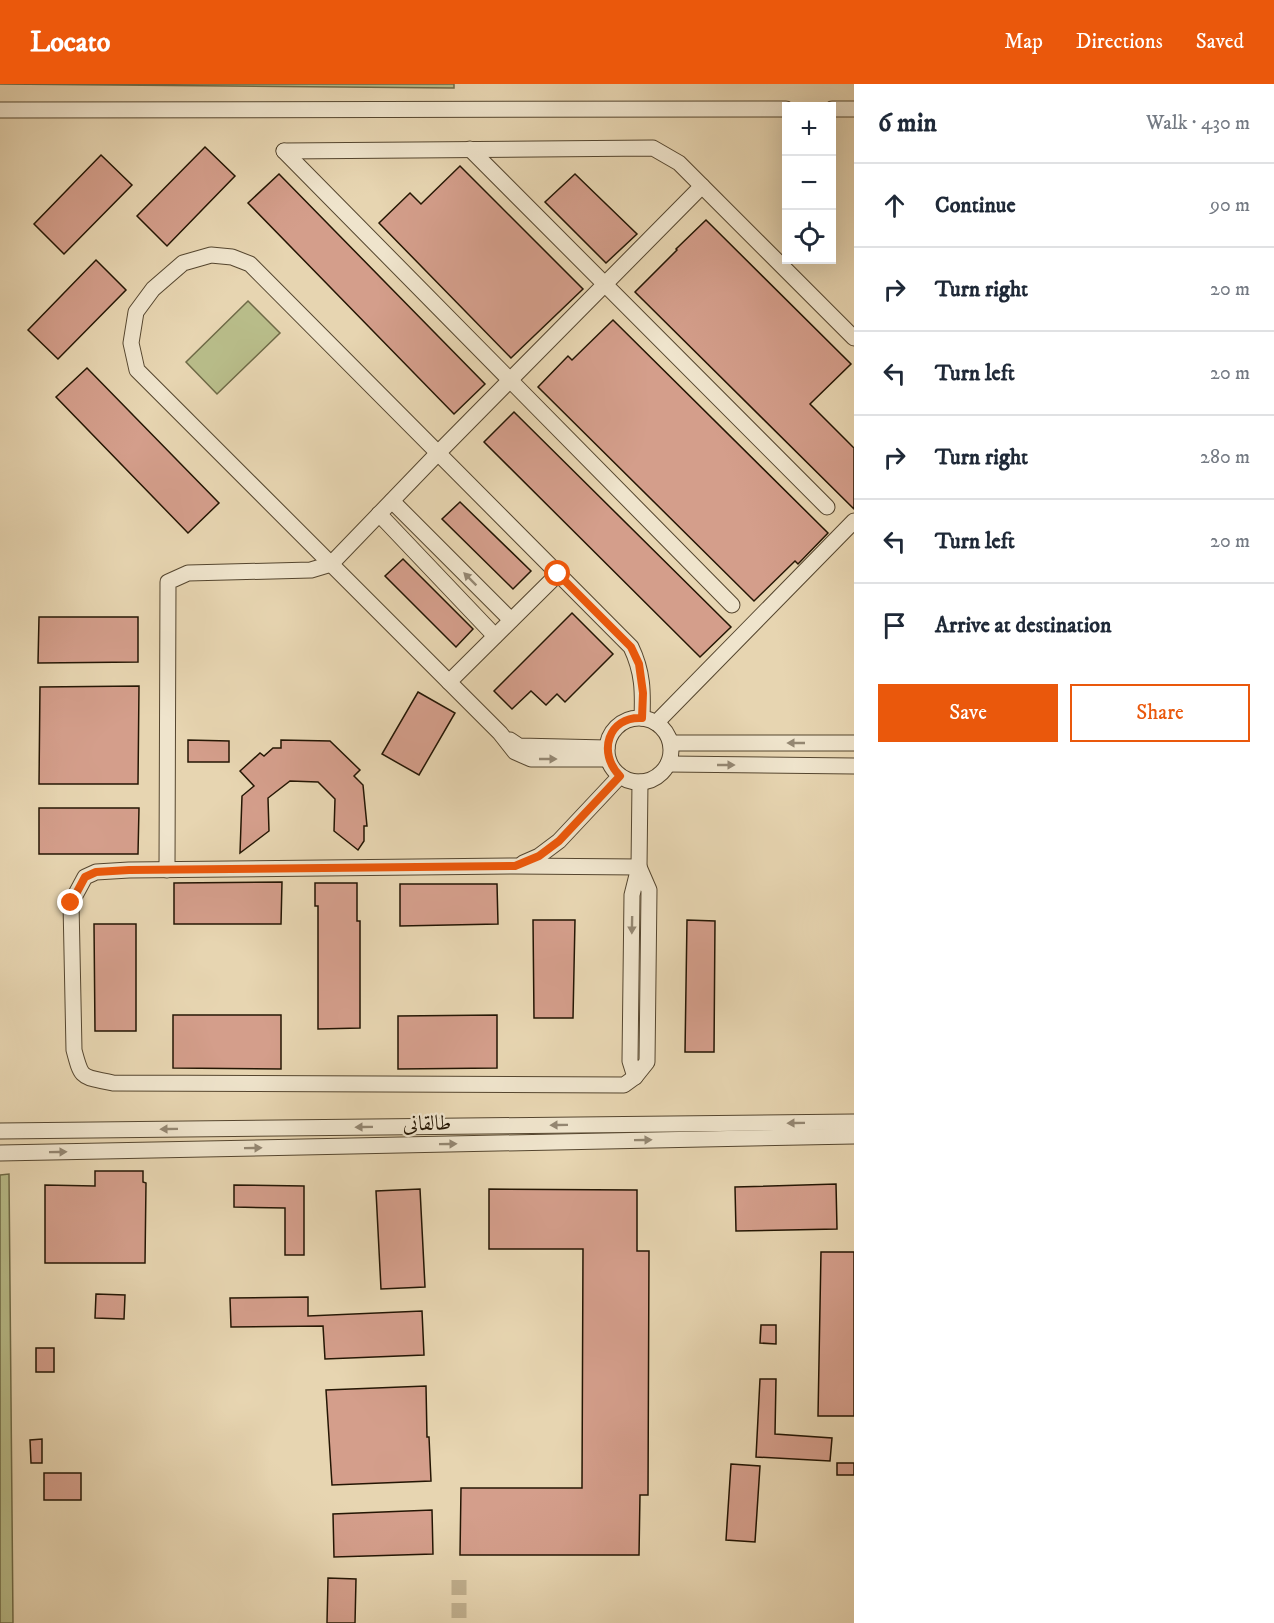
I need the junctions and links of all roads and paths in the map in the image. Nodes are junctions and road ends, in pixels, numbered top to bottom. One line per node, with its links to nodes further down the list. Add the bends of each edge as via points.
1 (836, 109): 2 (street)
2 (854, 109)
3 (0, 110): 4 (street)
4 (782, 110)
5 (470, 149): 6 (street, via 652,148 679,163); 7 (street); 9 (street, via 284,151)
6 (702, 186): 7 (street); 8 (street)
7 (604, 285): 9 (street); 12 (street)
8 (854, 338)
9 (510, 380): 10 (street); 17 (street)
10 (438, 453): 11 (street); 15 (street, via 250,264 211,255 183,263 153,289 136,312 131,343 137,369); 16 (street)
11 (392, 501): 13 (street); 18 (street, one-way to 11)
12 (827, 507)
13 (379, 514): 15 (street); 19 (street)
14 (854, 521): 21 (street)
15 (331, 564): 20 (street); 31 (street, via 311,570 188,573 168,582)
16 (558, 574): 18 (street); 21 (street, via 631,647 639,664)
17 (732, 605)
18 (511, 620): 19 (street)
19 (495, 636): 20 (street)
20 (449, 682): 24 (street, via 500,733 519,746)
21 (649, 721): 22 (street, via 664,730); 24 (street, via 635,718 616,728)
22 (670, 743): 23 (street, one-way to 22); 25 (street)
23 (854, 743)
24 (608, 753): 27 (street)
25 (668, 764): 26 (street, one-way to 26); 28 (street, via 659,776)
26 (854, 766)
27 (620, 776): 28 (street); 29 (street, via 559,841 539,856)
28 (639, 783): 30 (street)
29 (515, 866): 30 (street); 31 (street)
30 (639, 867): 31 (street, via 632,895 630,1061 635,1077 624,1085 113,1083 85,1077 79,1071 74,1050 71,903 85,877 96,872)
31 (167, 870)
32 (854, 1122): 33 (street, طالقانی, one-way to 33)
33 (0, 1131)
34 (854, 1136): 35 (street, طالقانی, one-way to 34)
35 (0, 1153)

